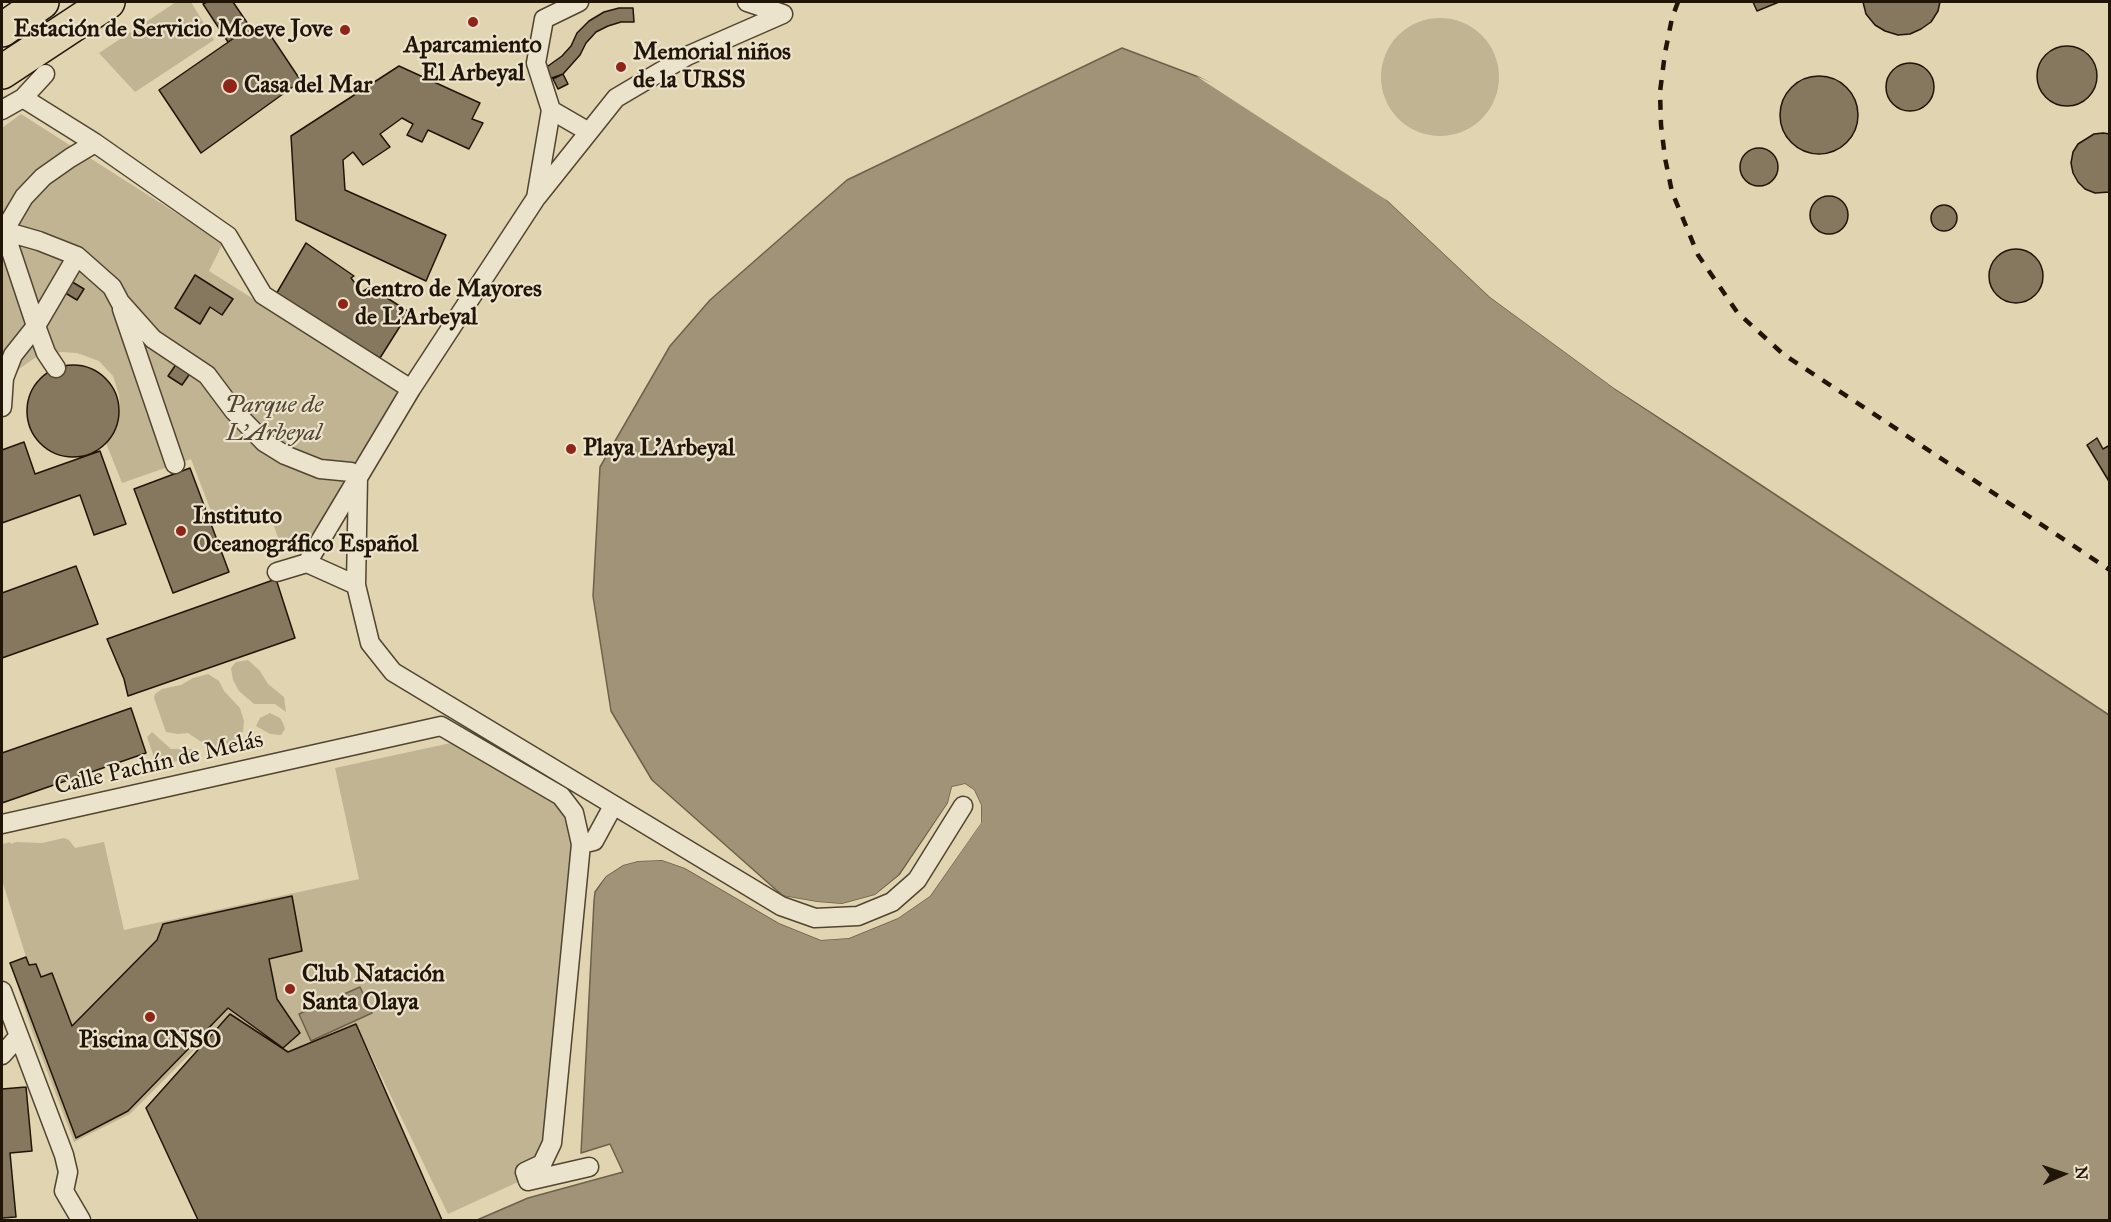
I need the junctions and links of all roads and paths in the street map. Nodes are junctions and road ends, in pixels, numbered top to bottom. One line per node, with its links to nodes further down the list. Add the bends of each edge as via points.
1 (579, 2): 8 (street, via 544,19 536,63)
2 (747, 2): 9 (street, via 783,14 687,56 616,98)
3 (49, 12): 4 (highway)
4 (2, 72)
5 (45, 74): 6 (street)
6 (23, 98): 7 (street); 10 (street)
7 (2, 110)
8 (551, 110): 9 (street); 11 (street)
9 (589, 132): 11 (street)
10 (95, 143): 12 (street, via 43,177); 17 (street, via 132,162 228,236 263,295)
11 (536, 198): 17 (street)
12 (2, 230): 13 (street); 15 (street)
13 (77, 256): 14 (street, via 112,287); 15 (street)
14 (120, 302): 19 (street); 20 (street, via 153,339 207,375 264,442 321,469 351,472)
15 (36, 326): 16 (street); 18 (street, via 13,355 4,378)
16 (56, 368)
17 (411, 389): 20 (street)
18 (2, 408)
19 (175, 464)
20 (358, 477): 21 (street); 23 (street)
21 (307, 563): 22 (street); 23 (street)
22 (277, 572)
23 (356, 585): 24 (street, via 370,643 393,672)
24 (453, 708): 25 (street); 26 (street)
25 (441, 726): 28 (street, Calle Pachín de Melás); 29 (street, via 561,795 574,813)
26 (613, 806): 27 (street, via 781,906 815,918 858,916 892,902 917,880); 29 (street, via 594,841)
27 (963, 806)
28 (2, 824)
29 (581, 844): 33 (street, via 552,1143 542,1164 525,1172 528,1181)
30 (2, 991): 31 (street)
31 (18, 1037): 32 (street); 34 (street, via 64,1155 68,1172 64,1191)
32 (2, 1055)
33 (589, 1167)
34 (81, 1221)

